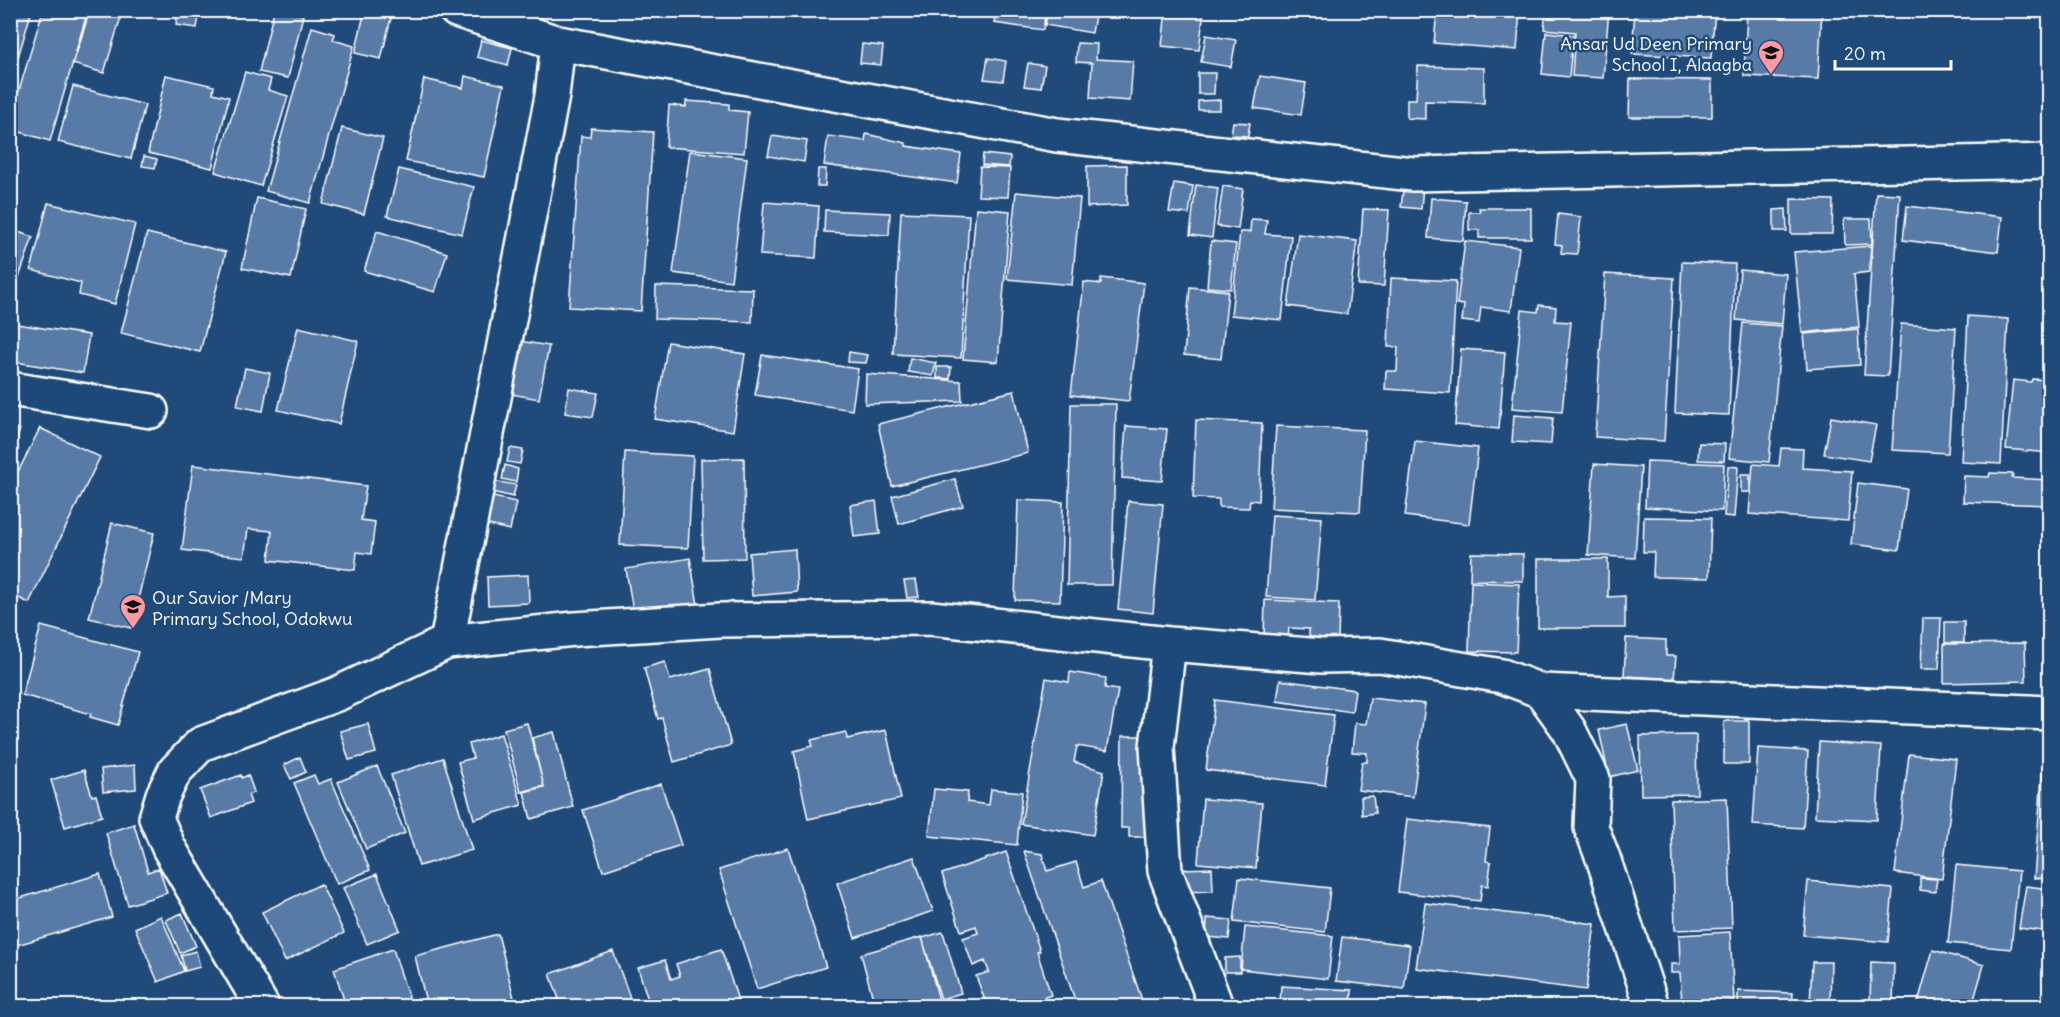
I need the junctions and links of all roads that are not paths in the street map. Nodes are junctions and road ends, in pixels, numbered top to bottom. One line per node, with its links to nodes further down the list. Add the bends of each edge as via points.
1 (475, 14): 2 (street)
2 (558, 44): 3 (street, via 1057,135 1413,174); 6 (street, via 552,96)
3 (2049, 161)
4 (10, 389): 5 (street)
5 (152, 411)
6 (447, 642): 7 (street, via 720,620 931,618); 10 (street, via 337,694 201,744 175,771 156,818)
7 (1169, 644): 8 (street, via 1322,656 1380,655 1502,676); 11 (street, via 1157,747 1165,871)
8 (1542, 691): 9 (street); 12 (street, via 1569,730 1593,779 1591,827)
9 (2049, 713)
10 (252, 1003)
11 (1216, 1006)
12 (1652, 1006)

